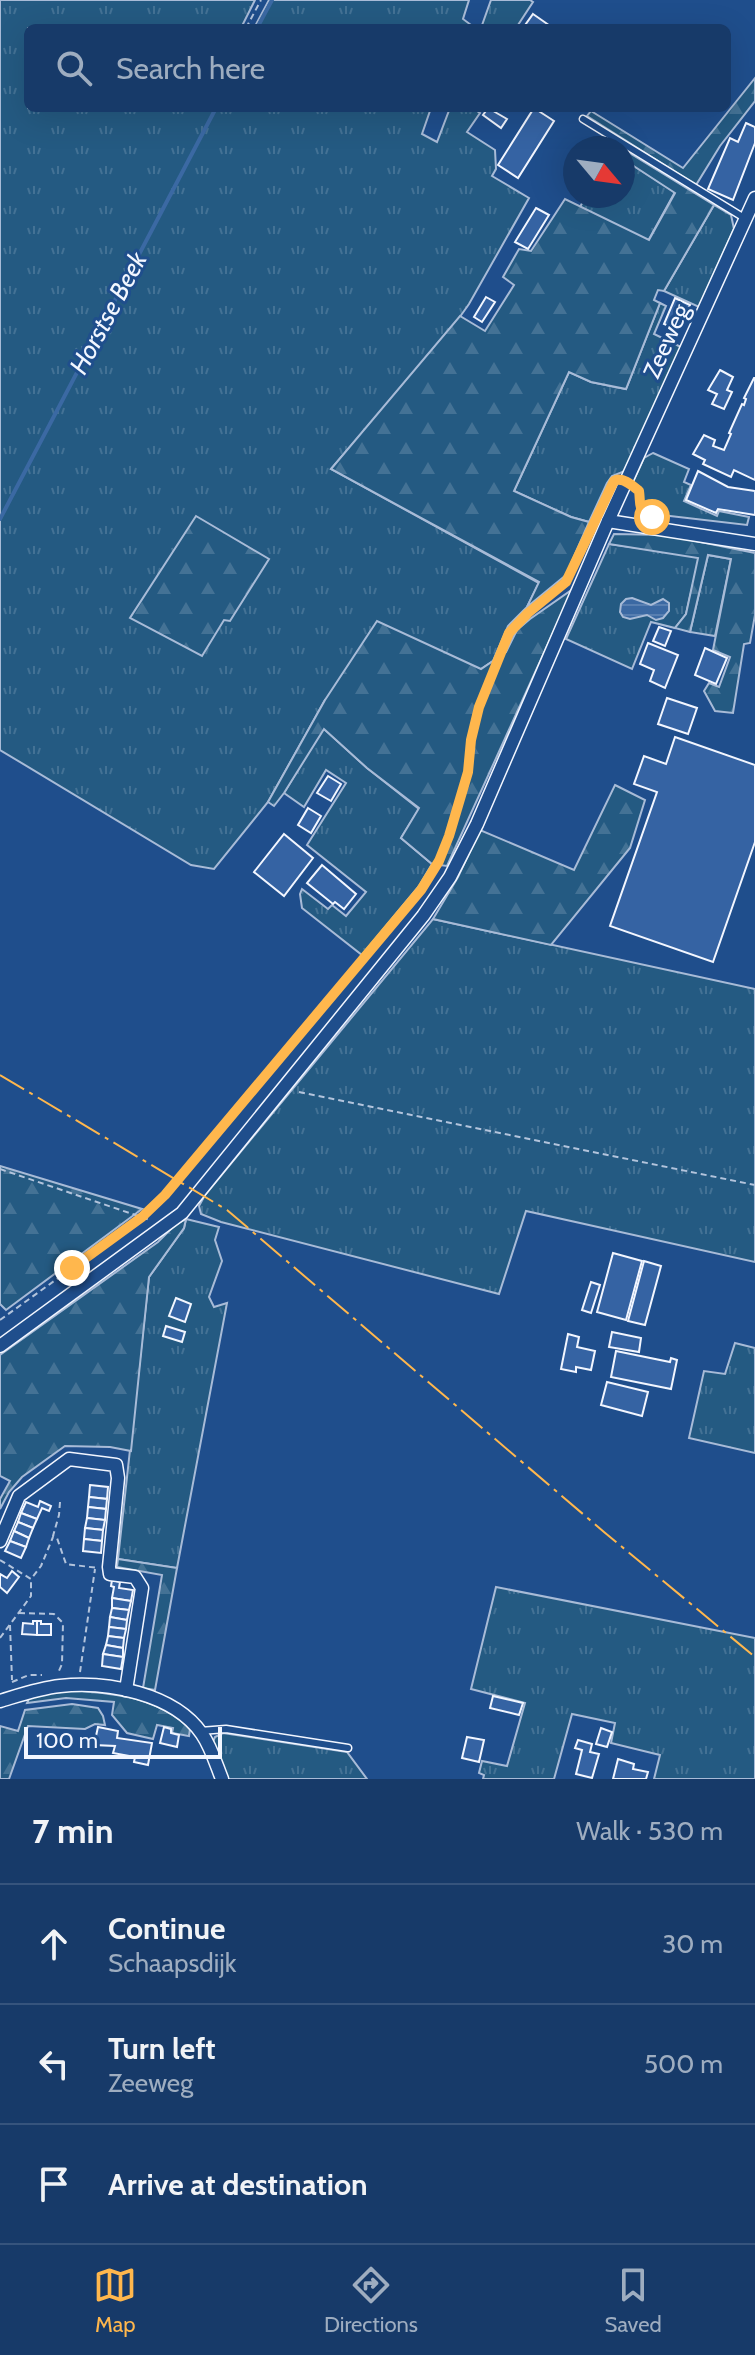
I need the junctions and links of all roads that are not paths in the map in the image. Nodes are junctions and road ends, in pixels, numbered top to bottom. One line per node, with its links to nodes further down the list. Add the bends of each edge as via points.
1 (583, 119): 3 (lane)
2 (755, 198): 3 (street, Zeeweg)
3 (746, 219): 4 (street, Zeeweg)
4 (608, 521): 5 (street); 6 (street, Zeeweg, via 477,824 423,916 182,1213)
5 (755, 544)
6 (0, 1346)
7 (0, 1541): 8 (street, via 19,1496 69,1459 116,1465 110,1574 135,1577 142,1588)
8 (126, 1690): 9 (street, via 73,1685); 10 (street, via 167,1704)
9 (0, 1701)
10 (200, 1731): 11 (lane, via 226,1729); 12 (street)
11 (348, 1748)
12 (222, 1779)

